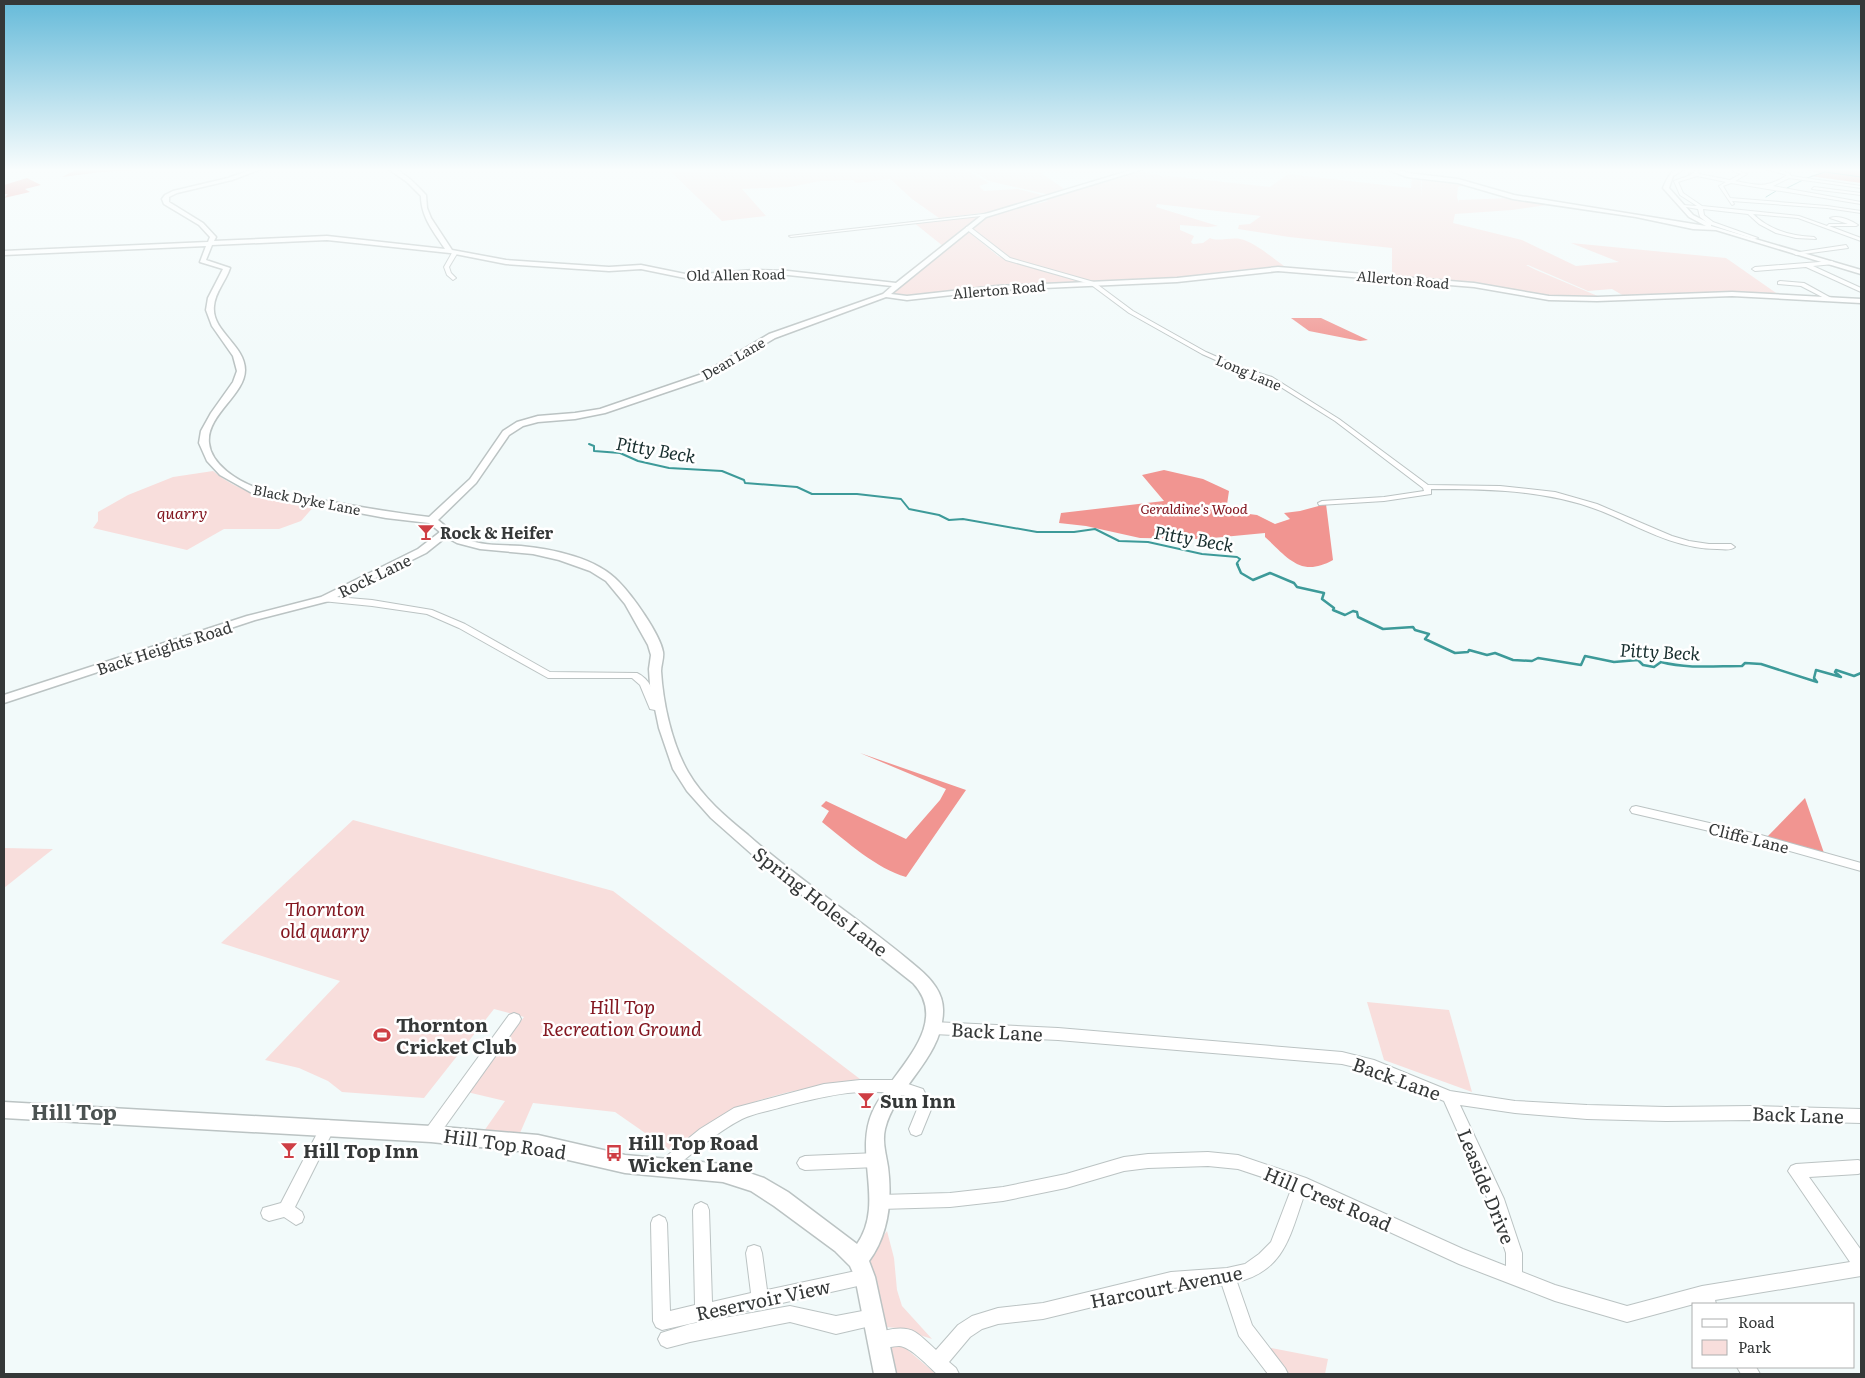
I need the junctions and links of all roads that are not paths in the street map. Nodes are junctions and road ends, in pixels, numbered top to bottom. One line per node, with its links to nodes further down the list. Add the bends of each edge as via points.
1 (209, 232): 14 (street, via 213,239)
2 (438, 232): 16 (street)
3 (824, 232): 10 (street)
4 (963, 232): 26 (street)
5 (974, 232): 24 (street, Long Lane, via 1008,259)
6 (1730, 232): 18 (street)
7 (1739, 232): 11 (street)
8 (1784, 232): 12 (street)
9 (1842, 232): 13 (street)
10 (791, 236)
11 (1756, 238)
12 (1811, 238)
13 (1861, 240)
14 (210, 244): 16 (street, Old Allen Road, via 327,238); 17 (street, Old Allen Road); 33 (street, Black Dyke Lane, via 202,261 227,270 216,288 210,310 241,370 206,432 204,442 215,464 235,482 255,491 386,515)
15 (1846, 247): 18 (street)
16 (452, 251): 23 (street, via 446,267); 26 (street, Old Allen Road, via 506,262 609,269 640,267 690,277 788,273)
17 (4, 253)
18 (1796, 253): 19 (street)
19 (1832, 263): 20 (street); 22 (street)
20 (1805, 265): 21 (street); 27 (street)
21 (1755, 268)
22 (1861, 272)
23 (453, 278)
24 (1090, 283): 28 (street, Allerton Road, via 907,298); 29 (street, Allerton Road, via 1176,280 1278,269 1474,285 1549,298 1732,294); 31 (street, Long Lane, via 1131,312 1204,353 1270,378 1337,420)
25 (1780, 283): 29 (street, via 1802,284)
26 (898, 285): 28 (street)
27 (1861, 290)
28 (885, 295): 33 (street, Dean Lane, via 772,336 690,382 602,411 520,424 506,433 473,481)
29 (1830, 299): 30 (street, Allerton Road)
30 (1861, 301)
31 (1426, 487): 32 (street, via 1428,492 1424,494); 35 (street, via 1501,488 1573,498 1694,546)
32 (1322, 503)
33 (432, 520): 34 (street, Spring Holes Lane)
34 (446, 532): 36 (street, Rock Lane, via 422,551); 38 (street, Spring Holes Lane, via 467,542 562,558 601,572 611,580 620,588 657,652 654,668)
35 (1732, 547)
36 (325, 599): 37 (street, Back Heights Road, via 251,618); 38 (street, via 429,612 462,626 548,675 634,675 644,683 654,707)
37 (4, 699)
38 (660, 708): 42 (street, Spring Holes Lane, via 679,769 707,807 758,853 923,983 932,994)
39 (1636, 810): 40 (street, Cliffe Lane)
40 (1861, 867)
41 (514, 1019): 49 (street)
42 (933, 1028): 43 (street, Spring Holes Lane, via 924,1052); 44 (street, Back Lane, via 1058,1034 1342,1058 1369,1064)
43 (896, 1086): 48 (street, via 918,1093 925,1107); 50 (street, Spring Holes Lane, via 875,1130); 53 (street, via 824,1090 739,1113 705,1134)
44 (1449, 1096): 46 (street, Back Lane, via 1562,1112); 64 (street, Leaside Drive, via 1496,1199 1514,1252)
45 (4, 1110): 47 (street, Hill Top Road)
46 (1861, 1116)
47 (328, 1127): 49 (street, Hill Top Road); 57 (street, via 291,1213)
48 (916, 1129)
49 (431, 1134): 53 (street, Hill Top Road, via 538,1144 625,1164)
50 (877, 1160): 51 (street); 55 (street, Spring Holes Lane)
51 (805, 1163)
52 (1858, 1167): 60 (street, via 1796,1171)
53 (662, 1168): 61 (street, Hill Top Road, via 723,1173 757,1184 842,1244)
54 (1301, 1183): 55 (street, Hill Crest Road, via 1238,1162 1180,1159 1124,1164 1058,1183 1003,1194 950,1200); 63 (street, Harcourt Avenue, via 1277,1247 1248,1271); 64 (street, Hill Crest Road, via 1459,1256)
55 (880, 1202): 61 (street, Spring Holes Lane, via 874,1234)
56 (701, 1210): 67 (street)
57 (269, 1213)
58 (659, 1222): 67 (street, Reservoir View, via 662,1321)
59 (754, 1253): 65 (street)
60 (1861, 1263)
61 (861, 1268): 65 (street, Reservoir View); 68 (street)
62 (1861, 1268): 66 (street, Hill Crest Road)
63 (1226, 1276): 71 (street, Harcourt Avenue, via 1171,1280 1043,1311 998,1316 978,1322 964,1332); 74 (street, via 1245,1330)
64 (1514, 1277): 66 (street, Hill Crest Road, via 1555,1294 1627,1314)
65 (760, 1299): 67 (street, Reservoir View)
66 (1705, 1299)
67 (704, 1311)
68 (873, 1318): 69 (street, via 836,1325 790,1314); 70 (street)
69 (667, 1339)
70 (878, 1341): 71 (street, via 909,1338); 72 (street)
71 (937, 1363): 73 (street)
72 (885, 1374)
73 (950, 1374)
74 (1279, 1374)

